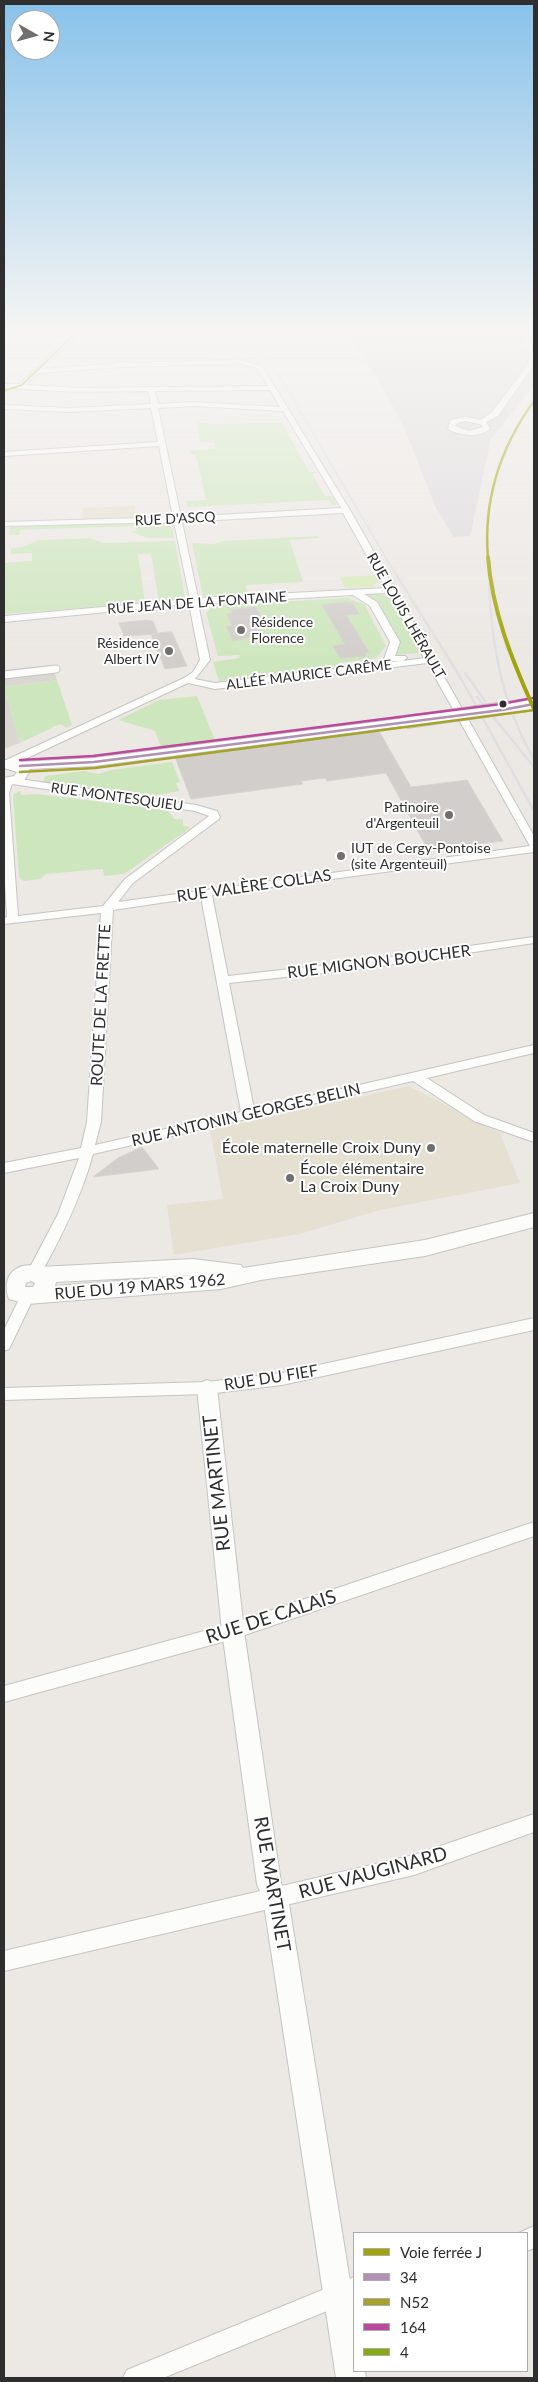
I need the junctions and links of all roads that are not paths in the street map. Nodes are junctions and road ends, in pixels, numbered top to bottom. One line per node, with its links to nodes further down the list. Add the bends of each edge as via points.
1 (160, 440): 3 (street)
2 (304, 440): 5 (street, RUE LOUIS LHÉRAULT)
3 (161, 444): 4 (street); 6 (street)
4 (4, 454)
5 (346, 510): 6 (street, RUE D'ASCQ); 8 (street, RUE LOUIS LHÉRAULT)
6 (177, 519): 7 (street, RUE D'ASCQ); 10 (street)
7 (4, 524)
8 (391, 590): 9 (street, RUE JEAN DE LA FONTAINE); 12 (street, RUE LOUIS LHÉRAULT)
9 (356, 592): 10 (street, RUE JEAN DE LA FONTAINE); 12 (street, via 374,604 394,642 389,659)
10 (193, 601): 11 (street, RUE JEAN DE LA FONTAINE); 15 (street, via 206,660)
11 (4, 619)
12 (429, 657): 15 (street, ALLÉE MAURICE CARÊME, via 215,686); 19 (street, RUE LOUIS LHÉRAULT)
13 (56, 669): 14 (street)
14 (4, 675)
15 (187, 680): 17 (street)
16 (534, 704): 17 (street, bridge)
17 (11, 773): 18 (street, RUE MONTESQUIEU, via 196,808 213,813); 22 (street, via 4,793)
18 (214, 820): 21 (street, ROUTE DE LA FRETTE, via 129,881)
19 (534, 847): 20 (street, RUE VALÈRE COLLAS)
20 (206, 892): 21 (street, RUE VALÈRE COLLAS); 24 (street)
21 (107, 908): 22 (street, RUE VALÈRE COLLAS); 29 (street, ROUTE DE LA FRETTE, via 94,1122)
22 (8, 921)
23 (534, 940): 24 (street, RUE MIGNON BOUCHER, via 361,965)
24 (223, 980): 27 (street)
25 (534, 1049): 26 (street, RUE ANTONIN GEORGES BELIN)
26 (415, 1076): 27 (street, RUE ANTONIN GEORGES BELIN); 28 (street, via 479,1118)
27 (248, 1114): 29 (street, RUE ANTONIN GEORGES BELIN)
28 (534, 1138)
29 (88, 1151): 30 (street, RUE ANTONIN GEORGES BELIN); 32 (street, via 48,1250)
30 (4, 1168)
31 (534, 1220): 32 (main road, RUE DU 19 MARS 1962, via 426,1248 261,1272 221,1281)
32 (23, 1285): 34 (street)
33 (534, 1324): 35 (street, RUE DU FIEF, via 282,1379)
34 (4, 1345)
35 (207, 1388): 36 (street, RUE DU FIEF); 38 (street, RUE MARTINET)
36 (4, 1394)
37 (534, 1529): 38 (street, RUE DE CALAIS)
38 (233, 1631): 39 (street, RUE DE CALAIS); 41 (street, RUE MARTINET, via 269,1884)
39 (4, 1694)
40 (534, 1823): 41 (street, RUE VAUGINARD, via 414,1865)
41 (275, 1898): 42 (street, RUE VAUGINARD); 43 (street, RUE MARTINET)
42 (4, 1961)
43 (346, 2292): 44 (street); 45 (street, RUE MARTINET)
44 (135, 2378)
45 (351, 2378)

